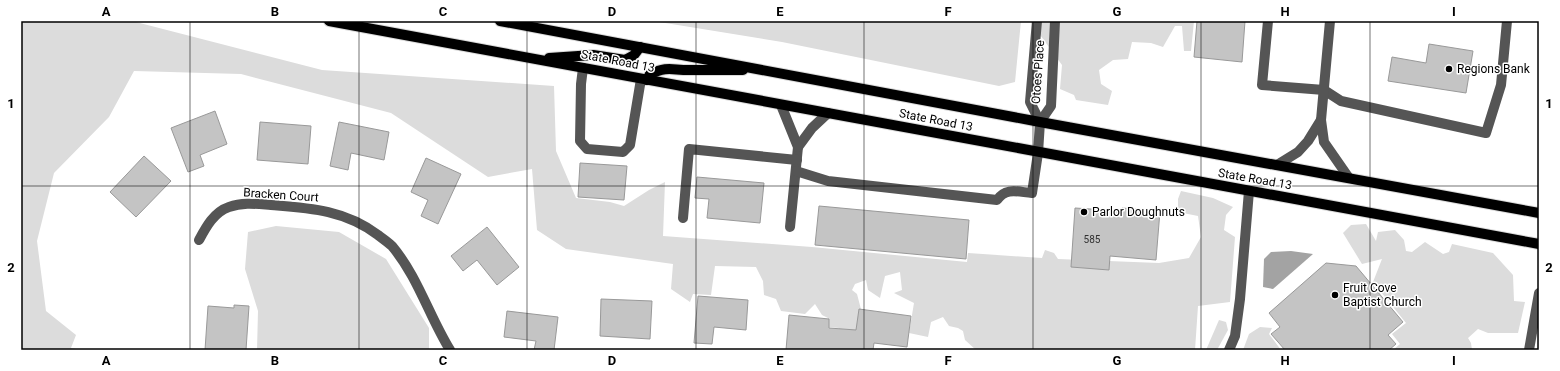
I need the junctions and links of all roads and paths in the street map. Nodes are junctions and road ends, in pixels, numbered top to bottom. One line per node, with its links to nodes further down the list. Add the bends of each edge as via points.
1 (329, 21): 9 (main road, State Road 13)
2 (500, 21): 8 (main road, State Road 13)
3 (1037, 21): 17 (street, Otoes Place, via 1030,102)
4 (1055, 21): 17 (street, Otoes Place, via 1051,106)
5 (1268, 21): 13 (street, via 1262,85)
6 (1330, 21): 13 (street)
7 (1507, 21): 13 (street, via 1501,85 1486,133 1340,101)
8 (640, 47): 9 (main road, via 634,55 624,60 593,55); 11 (main road, State Road 13)
9 (535, 59): 10 (main road, State Road 13)
10 (584, 68): 12 (main road, State Road 13); 12 (street, via 581,84 580,141 587,149 622,152 630,145)
11 (771, 71): 12 (main road, via 671,68 660,69); 17 (main road, State Road 13)
12 (644, 79): 14 (main road, State Road 13)
13 (1324, 90): 16 (street)
14 (781, 105): 15 (main road, State Road 13); 18 (street)
15 (828, 113): 18 (street, via 812,128); 19 (main road, State Road 13)
16 (1321, 120): 21 (street, via 1298,152); 23 (street, via 1324,142)
17 (1040, 122): 19 (street, Otoes Place); 21 (main road, State Road 13)
18 (798, 147): 20 (street)
19 (1038, 152): 22 (street, Otoes Place, via 1032,193 1007,191 997,200 828,181); 24 (main road, State Road 13)
20 (797, 160): 22 (street); 26 (street, via 689,149)
21 (1277, 165): 23 (main road, State Road 13)
22 (796, 171): 27 (street)
23 (1349, 178): 25 (main road, State Road 13)
24 (1249, 191): 29 (main road, State Road 13); 32 (street, via 1240,300 1235,336)
25 (1539, 213)
26 (684, 218)
27 (790, 227)
28 (199, 240): 31 (street, Bracken Court, via 216,215 228,207 242,203 315,208 348,218 370,229 391,245 418,285)
29 (1539, 244)
30 (1539, 293): 33 (street)
31 (450, 350)
32 (1229, 350)
33 (1529, 350)

